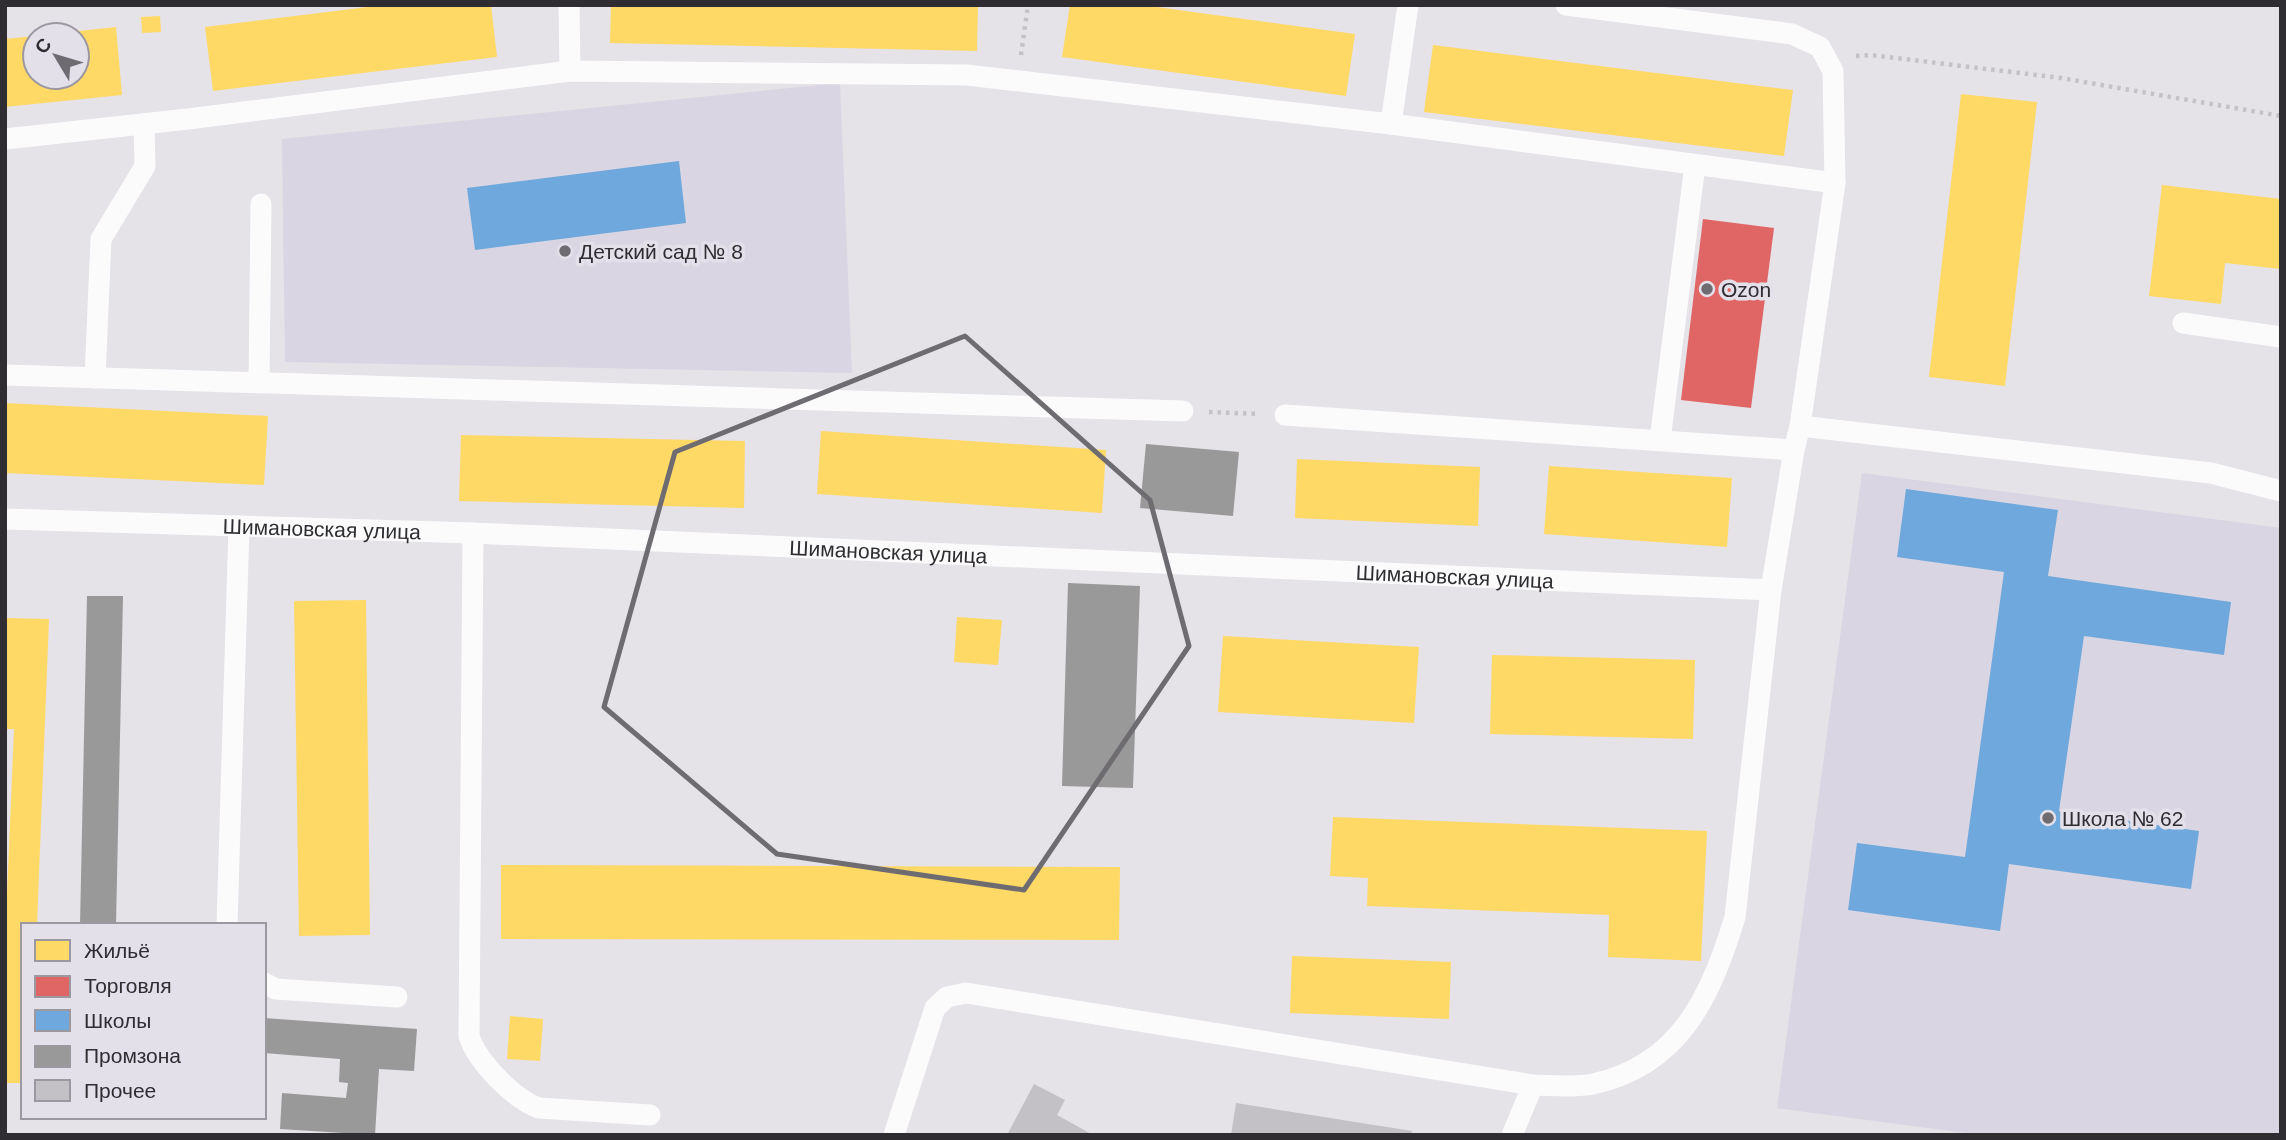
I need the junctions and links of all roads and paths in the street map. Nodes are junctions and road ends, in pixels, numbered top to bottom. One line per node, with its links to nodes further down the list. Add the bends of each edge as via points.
1 (569, 5): 6 (lane)
2 (1028, 5): 7 (path)
3 (1408, 5): 10 (lane)
4 (1566, 5): 13 (lane, via 1792,34 1820,47 1833,71)
5 (1848, 56): 8 (path, via 2061,78)
6 (570, 71): 7 (lane, via 967,75); 9 (lane)
7 (1017, 80): 10 (lane)
8 (2281, 116)
9 (144, 124): 11 (lane); 18 (lane, via 145,166 101,239)
10 (1391, 124): 12 (lane)
11 (5, 139)
12 (1695, 165): 13 (lane); 23 (lane)
13 (1835, 183): 22 (lane)
14 (261, 204): 19 (lane)
15 (2183, 323): 16 (lane)
16 (2281, 337)
17 (5, 375): 18 (lane)
18 (94, 378): 19 (lane)
19 (259, 383): 20 (lane)
20 (1183, 411): 21 (path)
21 (1285, 415): 23 (lane)
22 (1800, 426): 24 (lane); 25 (lane, via 2211,473)
23 (1660, 440): 24 (lane)
24 (1794, 450): 29 (lane)
25 (2281, 491)
26 (5, 519): 27 (lane, Шимановская улица)
27 (239, 526): 28 (lane, Шимановская улица); 30 (lane)
28 (473, 533): 29 (lane, Шимановская улица); 34 (lane, via 469,1036 478,1056 526,1104)
29 (1771, 590): 33 (lane, via 1735,917 1721,964 1691,1022 1642,1067 1591,1084)
30 (227, 923)
31 (266, 984): 32 (lane, via 276,989)
32 (397, 997)
33 (1533, 1085): 35 (lane, via 966,993 947,997 934,1008); 36 (lane)
34 (650, 1115)
35 (894, 1135)
36 (1512, 1135)

